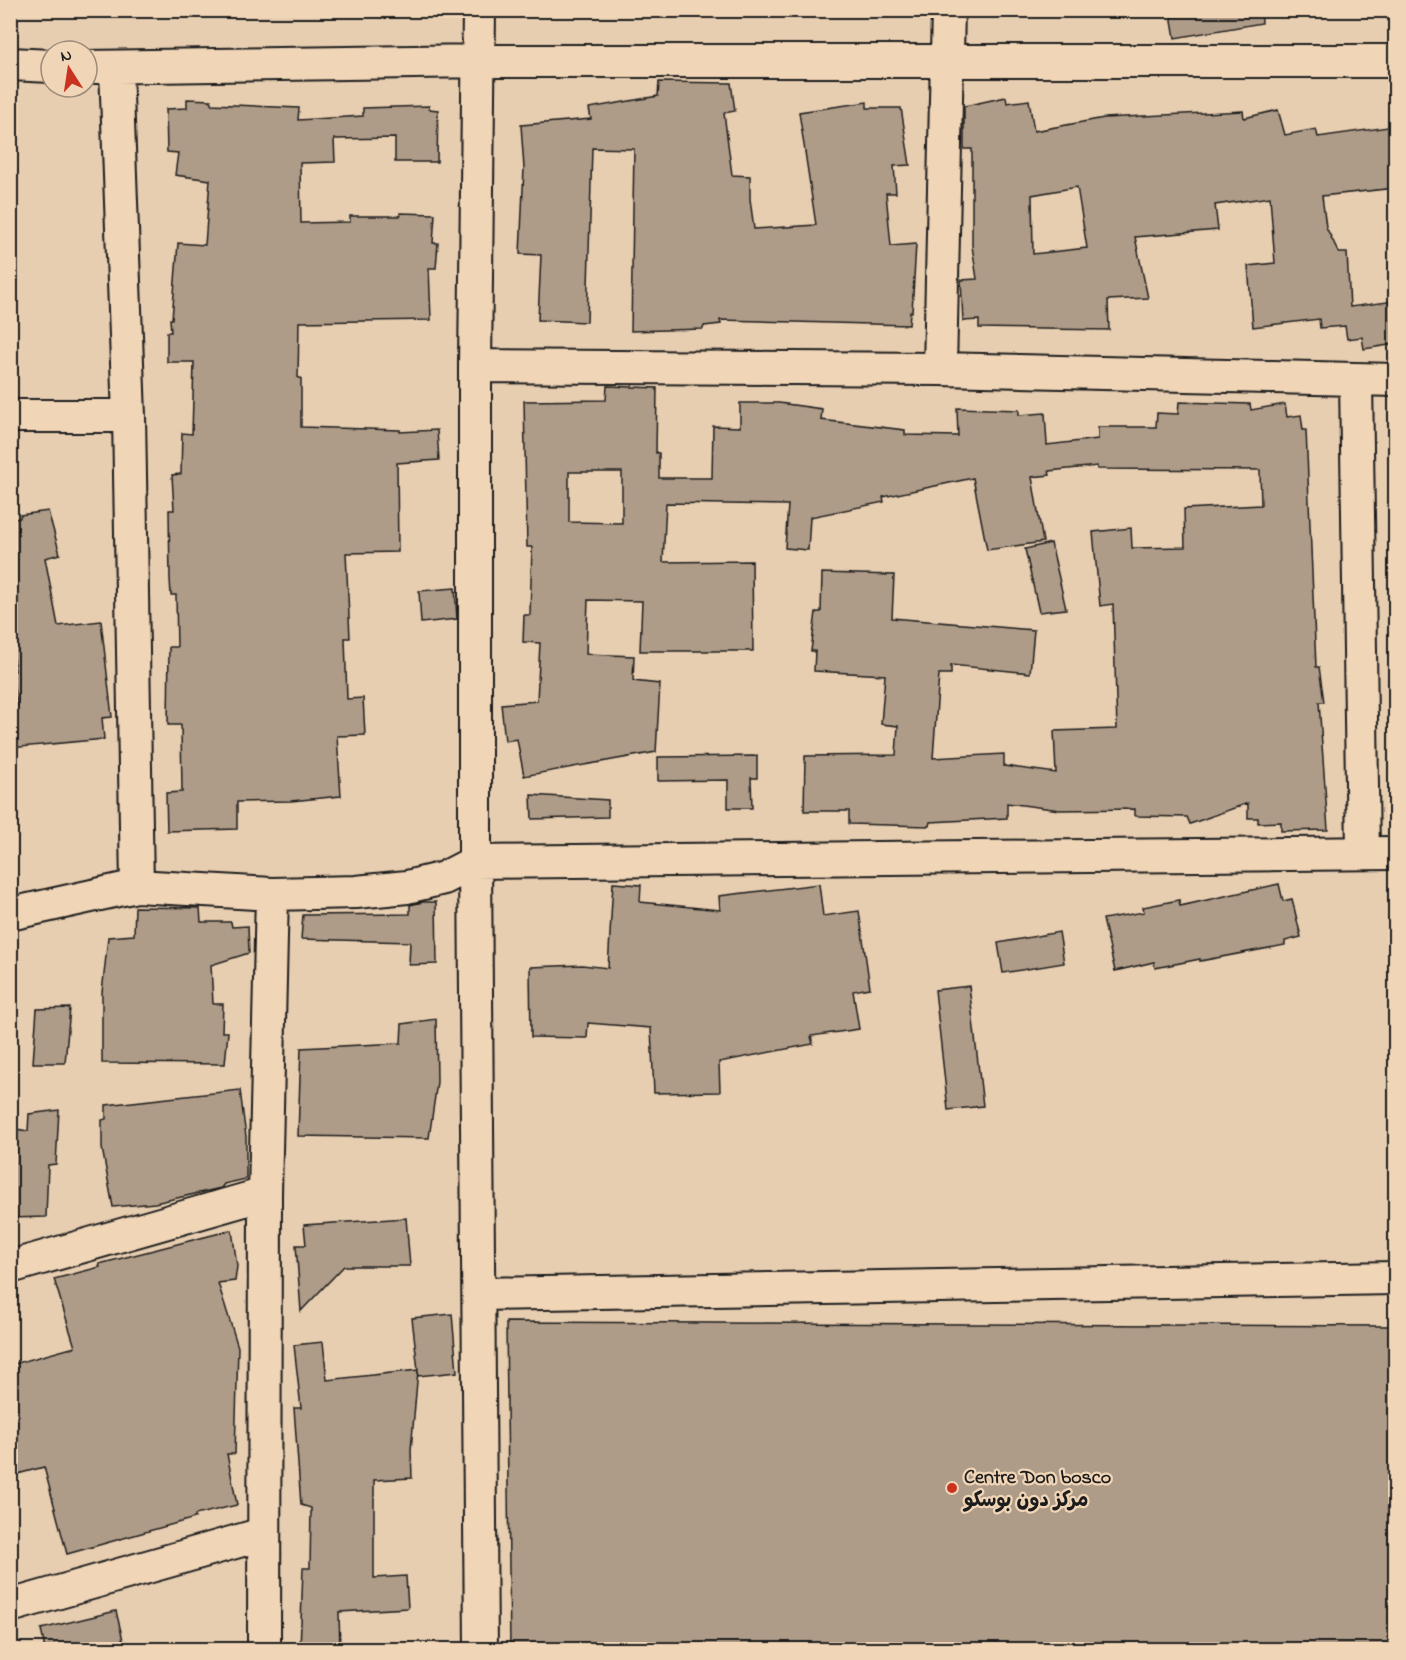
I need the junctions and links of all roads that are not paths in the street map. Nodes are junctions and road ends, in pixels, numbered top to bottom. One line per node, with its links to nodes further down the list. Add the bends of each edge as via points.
1 (478, 10): 3 (street)
2 (948, 10): 4 (street)
3 (480, 61): 4 (street); 8 (street); 9 (street)
4 (946, 61): 5 (street); 10 (street)
5 (1395, 61)
6 (10, 64): 7 (street)
7 (39, 65)
8 (102, 67): 14 (street)
9 (475, 366): 10 (street); 17 (street)
10 (940, 369): 11 (street)
11 (1356, 380): 12 (street); 15 (street)
12 (1395, 380)
13 (10, 416): 14 (street)
14 (129, 416): 18 (street)
15 (1363, 854): 16 (street); 17 (street)
16 (1395, 854)
17 (475, 862): 19 (street, via 444,878 407,887); 24 (street)
18 (137, 886): 19 (street); 20 (street)
19 (272, 894): 21 (street)
20 (10, 914)
21 (265, 1194): 22 (street); 25 (street)
22 (10, 1267)
23 (1395, 1278): 24 (street)
24 (480, 1294): 28 (street)
25 (263, 1534): 26 (street); 27 (street)
26 (10, 1606)
27 (264, 1650)
28 (481, 1650)

